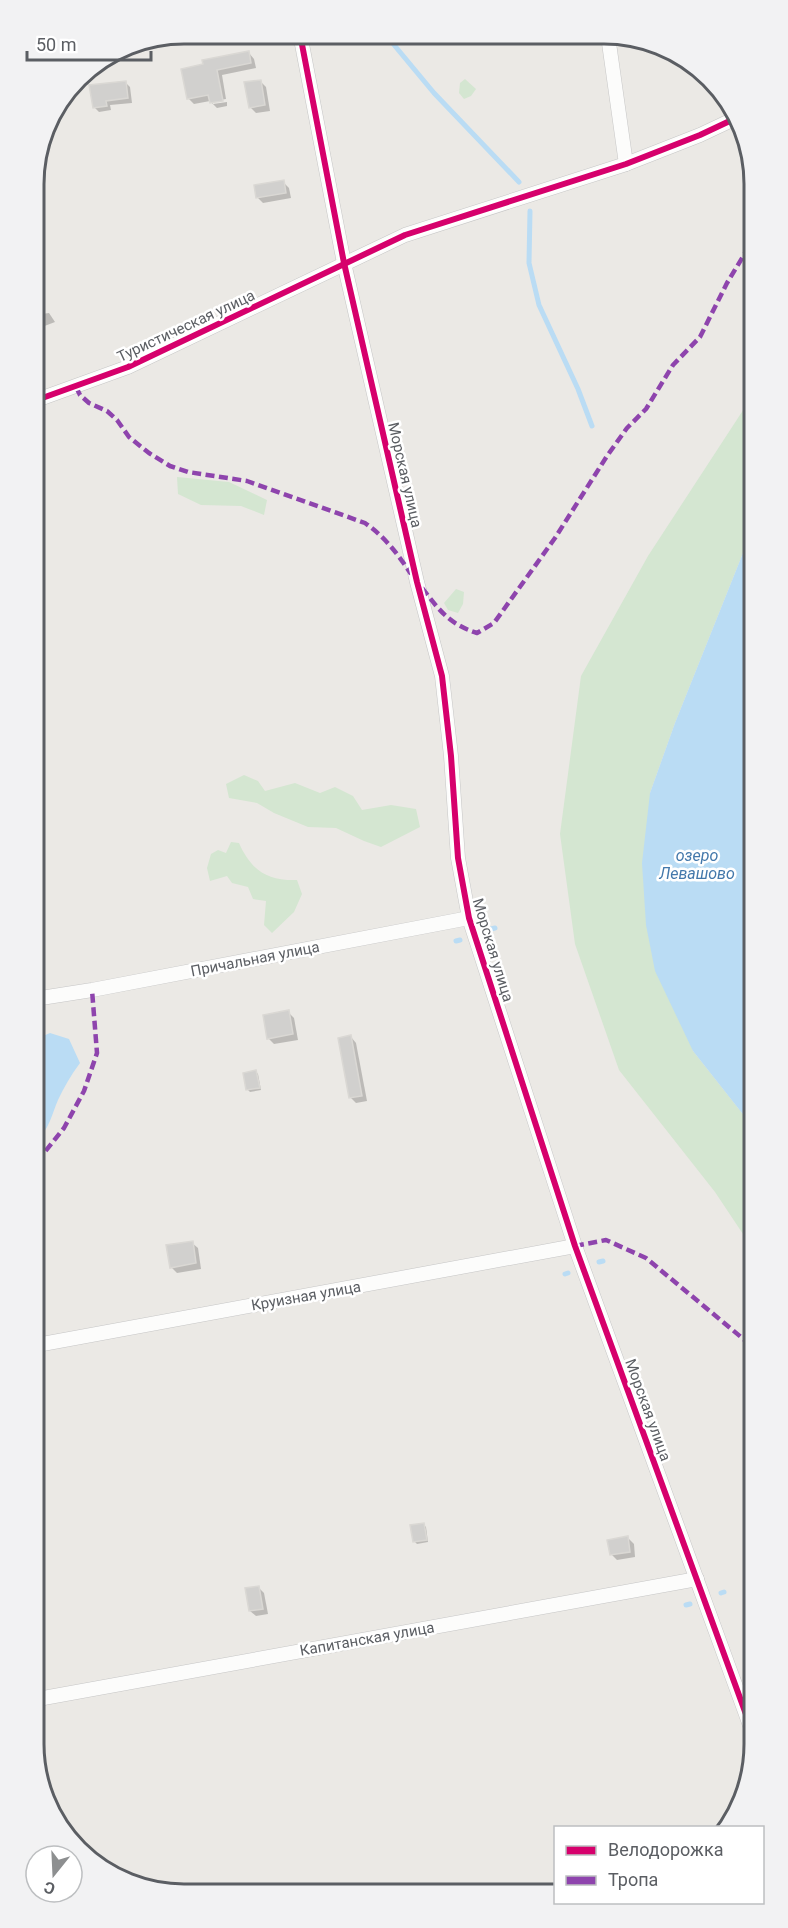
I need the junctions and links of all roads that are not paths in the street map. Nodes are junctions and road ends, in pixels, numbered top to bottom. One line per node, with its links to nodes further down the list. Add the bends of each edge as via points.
1 (302, 44): 5 (street, Морская улица)
2 (609, 44): 4 (street)
3 (730, 121): 4 (street, Туристическая улица)
4 (626, 164): 5 (street, Туристическая улица, via 405,235)
5 (344, 263): 6 (street, Туристическая улица, via 128,368); 7 (street, Морская улица, via 442,676 458,858)
6 (44, 397)
7 (469, 918): 8 (street, Причальная улица); 9 (street, Морская улица)
8 (44, 998)
9 (575, 1246): 10 (street, Круизная улица); 11 (street, Морская улица)
10 (44, 1344)
11 (697, 1579): 12 (street, Капитанская улица); 13 (street, Морская улица)
12 (44, 1698)
13 (744, 1709)

